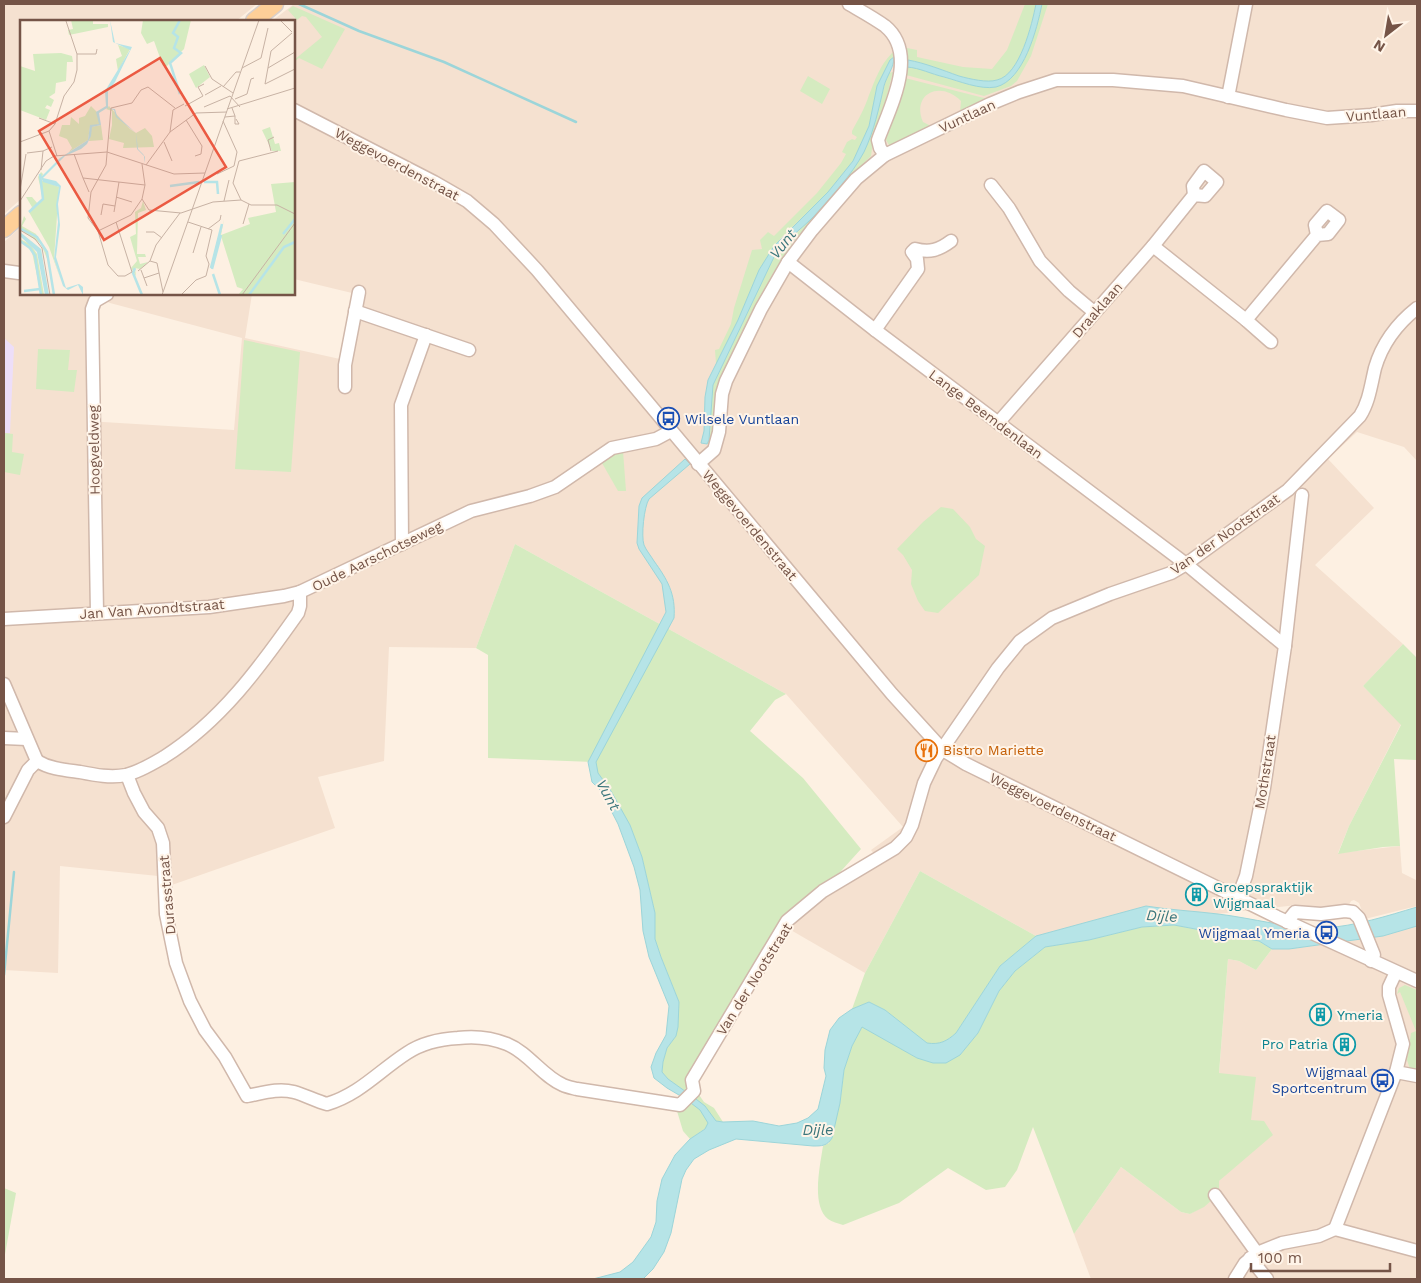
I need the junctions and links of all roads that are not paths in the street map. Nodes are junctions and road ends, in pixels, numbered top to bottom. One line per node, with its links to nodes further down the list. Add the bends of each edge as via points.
1 (275, 4): 4 (main road)
2 (849, 4): 8 (street, via 886,27 901,51 901,72 878,140)
3 (1246, 4): 5 (street)
4 (255, 20)
5 (1228, 97): 7 (street, Vuntlaan, via 1327,118); 8 (street, Vuntlaan, via 1174,86 1113,80 1056,80 990,104)
6 (295, 111): 31 (street, Weggevoerdenstraat, via 450,190 479,210 537,270)
7 (1417, 111)
8 (884, 155): 16 (street, Vuntlaan, via 856,179)
9 (991, 185): 23 (street, via 1009,208 1040,261 1069,292)
10 (1194, 195): 15 (street, Draaklaan)
11 (20, 215): 12 (main road)
12 (4, 229)
13 (1317, 235): 24 (street)
14 (951, 241): 25 (street, via 933,251 915,249 912,252 918,269)
15 (1153, 246): 23 (street, Draaklaan); 24 (street)
16 (788, 262): 25 (street, Lange Beemdenlaan); 32 (street, Vuntlaan, via 726,381 714,450)
17 (4, 271): 18 (street)
18 (19, 273)
19 (359, 292): 22 (street)
20 (105, 295): 37 (street, Hoogveldweg, via 95,301 92,309)
21 (1417, 308): 35 (street, Van der Nootstraat, via 1394,330 1384,347 1366,407 1360,416 1288,490)
22 (355, 311): 26 (street); 29 (street, via 345,365)
23 (1094, 312): 30 (street, Draaklaan)
24 (1246, 320): 27 (street)
25 (875, 330): 30 (street, Lange Beemdenlaan)
26 (426, 335): 28 (street); 34 (street, via 402,405)
27 (1271, 342)
28 (469, 350)
29 (345, 387)
30 (998, 423): 35 (street, Lange Beemdenlaan)
31 (672, 431): 32 (street, Weggevoerdenstraat); 34 (street, Oude Aarschotseweg, via 656,439 612,448 555,487 471,511)
32 (694, 459): 43 (street, Weggevoerdenstraat)
33 (1302, 495): 39 (street, Mothstraat)
34 (402, 544): 36 (street, Oude Aarschotseweg)
35 (1186, 564): 39 (street); 43 (street, Van der Nootstraat, via 1171,573 1080,605 1052,618 1020,641)
36 (300, 592): 37 (street, Jan Van Avondtstraat, via 209,607); 45 (street, Oude Aarschotseweg, via 298,613 255,672 209,724 177,749)
37 (97, 613): 38 (street, Jan Van Avondtstraat)
38 (4, 619)
39 (1285, 646): 47 (street, Mothstraat, via 1264,788 1246,876)
40 (4, 684): 42 (street)
41 (4, 738): 42 (street)
42 (28, 739): 44 (street)
43 (943, 750): 47 (street, Weggevoerdenstraat); 54 (street, Van der Nootstraat, via 928,774 906,837 895,848 823,891 788,921 692,1080 693,1092 681,1104 563,1085 508,1044 471,1037 446,1039 407,1052 355,1092 327,1104 285,1090)
44 (36, 761): 45 (street, Oude Aarschotseweg, via 46,767 90,774); 46 (street)
45 (127, 775): 54 (street, Durasstraat, via 134,794 158,828 163,843 166,914 176,963 190,1002)
46 (4, 817)
47 (1238, 898): 48 (street, Weggevoerdenstraat)
48 (1282, 919): 49 (street, Weggevoerdenstraat); 49 (street, via 1294,912 1350,911 1359,918 1370,943 1374,955)
49 (1371, 961): 50 (street, Weggevoerdenstraat)
50 (1396, 972): 51 (street, Weggevoerdenstraat); 52 (street, via 1389,991 1403,1040)
51 (1417, 981)
52 (1396, 1072): 53 (street); 56 (street)
53 (1417, 1076)
54 (247, 1096)
55 (1215, 1195): 58 (street)
56 (1335, 1229): 57 (street); 58 (street, via 1319,1236 1282,1243)
57 (1417, 1251)
58 (1254, 1255): 59 (street); 60 (street)
59 (1235, 1279)
60 (1267, 1279)

